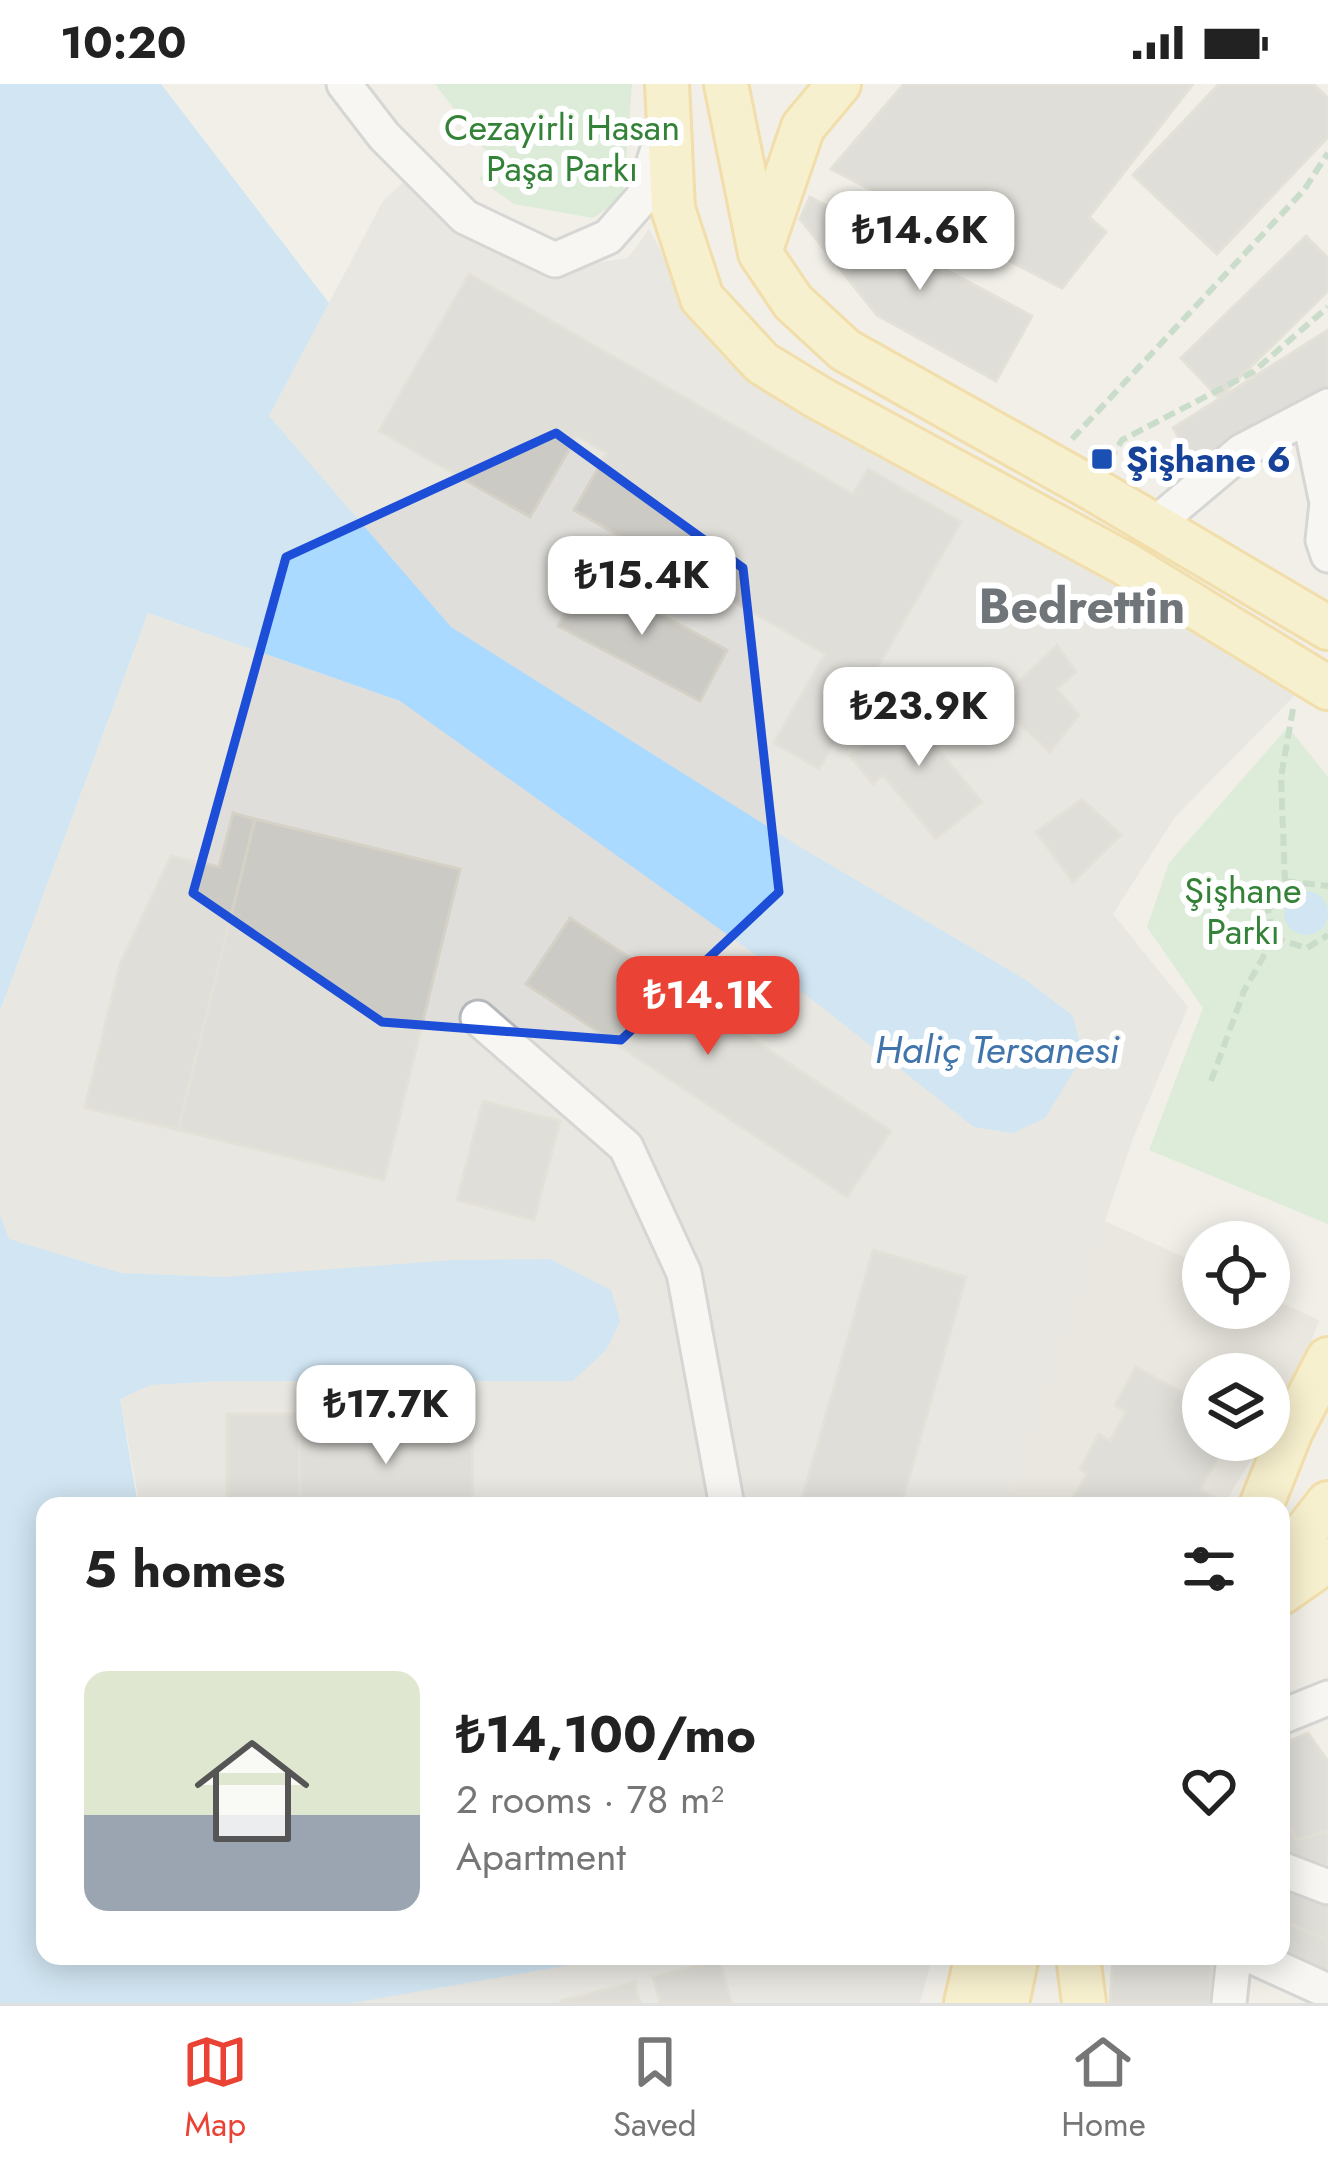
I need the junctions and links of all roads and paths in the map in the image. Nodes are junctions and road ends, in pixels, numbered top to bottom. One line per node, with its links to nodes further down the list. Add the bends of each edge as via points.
1 (344, 84): 2 (street, via 465,218 555,260 608,237 643,197 665,126)
2 (667, 84): 16 (main road, via 673,209 702,298 763,363 1124,563)
3 (725, 84): 8 (main road)
4 (815, 84): 6 (main road)
5 (839, 84): 6 (main road)
6 (803, 128): 8 (main road)
7 (1328, 153): 11 (path, via 1304,190)
8 (760, 254): 11 (main road, via 793,302 845,350)
9 (1328, 307): 12 (path, via 1253,372 1122,440)
10 (1319, 411): 13 (street, via 1242,451); 14 (street)
11 (1049, 464): 12 (main road)
12 (1093, 489): 13 (main road)
13 (1154, 525): 15 (main road)
14 (1328, 555)
15 (1328, 628)
16 (1311, 697): 17 (path, via 1281,777)
17 (1285, 881): 18 (path); 20 (path, via 1268,911)
18 (1328, 886)
19 (1328, 934): 20 (path, via 1307,948)
20 (1274, 938): 22 (path, via 1244,991)
21 (478, 1018): 25 (street, via 626,1147 684,1273)
22 (1211, 1081)
23 (1328, 1359): 26 (main road)
24 (1328, 1421): 27 (main road)
25 (725, 1497)
26 (1265, 1497)
27 (1269, 1497)
28 (1328, 1503): 29 (main road)
29 (1290, 1552)
30 (1328, 1560): 31 (main road)
31 (1290, 1587)
32 (1324, 1712): 33 (street)
33 (1290, 1716)
34 (1290, 1872): 35 (street)
35 (1328, 1887)
36 (974, 1965): 43 (main road)
37 (1015, 1965): 44 (main road)
38 (1057, 1965): 45 (main road)
39 (1079, 1965): 46 (main road)
40 (1233, 1965): 47 (street)
41 (1271, 1965): 42 (street)
42 (1328, 1991)
43 (966, 2003)
44 (1007, 2003)
45 (1055, 2003)
46 (1084, 2003)
47 (1229, 2003)

